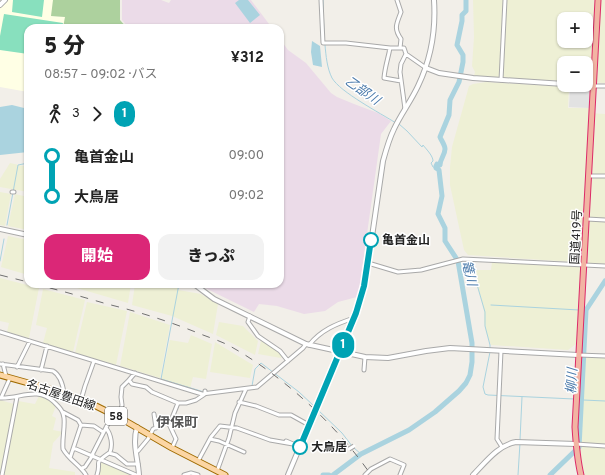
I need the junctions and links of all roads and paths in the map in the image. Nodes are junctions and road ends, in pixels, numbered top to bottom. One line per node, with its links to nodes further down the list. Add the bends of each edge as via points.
1 (5, 0): 7 (street)
2 (321, 0): 8 (street, via 323,43)
3 (397, 0): 9 (street, via 402,12 396,25 396,32 401,39)
4 (434, 0): 11 (street, via 434,29)
5 (505, 0): 12 (street)
6 (598, 0): 15 (highway, 国道419号)
7 (0, 5)
8 (390, 48): 9 (street); 13 (street, via 385,62 384,78)
9 (400, 48): 10 (street, via 404,48)
10 (406, 54): 11 (street); 13 (street, via 401,64)
11 (426, 68): 12 (street, via 468,78); 17 (street)
12 (501, 80): 14 (street)
13 (401, 81): 17 (street)
14 (557, 84)
15 (594, 86): 16 (street); 18 (highway, 国道419号)
16 (605, 86)
17 (405, 108): 24 (street, via 390,137 383,161)
18 (589, 176): 19 (street); 20 (highway, 国道419号)
19 (605, 176)
20 (587, 219): 21 (street); 25 (highway, 国道419号)
21 (605, 220)
22 (0, 230): 23 (street)
23 (24, 234)
24 (368, 263): 25 (street, via 398,272 421,270 463,259); 29 (street, via 362,296)
25 (584, 265): 26 (street); 36 (highway, 国道419号)
26 (605, 266)
27 (199, 288): 28 (street, via 214,299)
28 (250, 316): 32 (street); 40 (street, via 248,322 254,332 280,351)
29 (354, 318): 32 (street, via 327,329); 34 (street)
30 (0, 332): 31 (street)
31 (30, 341): 33 (street); 42 (street)
32 (307, 344): 34 (street); 40 (street)
33 (47, 346): 39 (street); 43 (street)
34 (340, 351): 38 (street); 65 (street)
35 (501, 351): 36 (street); 38 (street, via 442,349 388,358); 80 (street, via 497,439)
36 (580, 355): 37 (street); 77 (highway, 国道419号)
37 (605, 356)
38 (365, 357): 44 (street)
39 (94, 361): 45 (street); 56 (street)
40 (288, 361): 50 (street, via 257,387)
41 (2, 364): 42 (street); 47 (street)
42 (18, 367): 43 (street)
43 (41, 370): 52 (street, via 56,373)
44 (364, 370)
45 (135, 373): 48 (street); 51 (street)
46 (0, 375): 47 (main road, 名古屋豊田線 / 58)
47 (8, 378): 49 (main road, 名古屋豊田線 / 58); 55 (street)
48 (129, 380): 58 (street, via 132,384); 62 (street, via 122,388)
49 (48, 389): 52 (main road, 名古屋豊田線 / 58); 53 (street)
50 (246, 389): 51 (street); 57 (street)
51 (205, 392): 58 (street, via 196,400)
52 (64, 393): 56 (main road, 名古屋豊田線 / 58)
53 (46, 396): 54 (street, via 34,394); 59 (street)
54 (16, 397): 55 (street); 94 (street)
55 (0, 398)
56 (81, 400): 60 (main road, 名古屋豊田線 / 58)
57 (239, 402): 65 (street, via 279,415 291,415); 66 (street)
58 (178, 403): 63 (street)
59 (63, 412): 64 (street, via 78,420); 88 (street, via 63,449)
60 (113, 414): 62 (main road, 名古屋豊田線 / 58); 67 (street)
61 (154, 414): 69 (street)
62 (119, 417): 68 (main road, 名古屋豊田線 / 58)
63 (168, 422): 69 (street); 81 (street, via 176,439)
64 (80, 425): 70 (street, via 94,426); 82 (street)
65 (309, 425): 79 (street)
66 (231, 427): 72 (street, via 220,426); 74 (street); 75 (street, via 270,440)
67 (106, 428): 70 (street); 84 (street, via 112,443)
68 (137, 428): 71 (main road, 名古屋豊田線 / 58); 85 (street, via 134,438)
69 (156, 428): 71 (street)
70 (103, 432): 87 (street)
71 (150, 435): 81 (main road, 名古屋豊田線 / 58); 85 (street)
72 (210, 439): 74 (street); 90 (street)
73 (286, 441): 75 (street)
74 (227, 444): 86 (street); 93 (street)
75 (293, 444): 79 (street)
76 (354, 446): 83 (street, bridge)
77 (577, 446): 78 (street); 80 (street, via 516,442); 105 (highway, 国道419号)
78 (605, 446)
79 (300, 447): 101 (street)
80 (502, 447): 104 (street)
81 (172, 448): 90 (main road, 名古屋豊田線 / 58)
82 (73, 449): 87 (street); 88 (street)
83 (349, 449)
84 (110, 452): 89 (street); 91 (street, via 127,464)
85 (136, 452): 91 (street)
86 (244, 452)
87 (92, 455): 89 (street); 92 (street)
88 (70, 458): 92 (street)
89 (100, 459): 96 (street); 97 (street)
90 (198, 461): 93 (main road, 名古屋豊田線 / 58)
91 (138, 464): 97 (street)
92 (82, 468): 95 (street)
93 (217, 471): 100 (main road, 名古屋豊田線 / 58)
94 (2, 475)
95 (86, 475)
96 (97, 475)
97 (138, 475)
98 (184, 475): 99 (street)
99 (198, 475)
100 (225, 475)
101 (288, 475)
102 (365, 475): 103 (street, via 390,459 404,465)
103 (400, 475)
104 (473, 475)
105 (581, 475)

